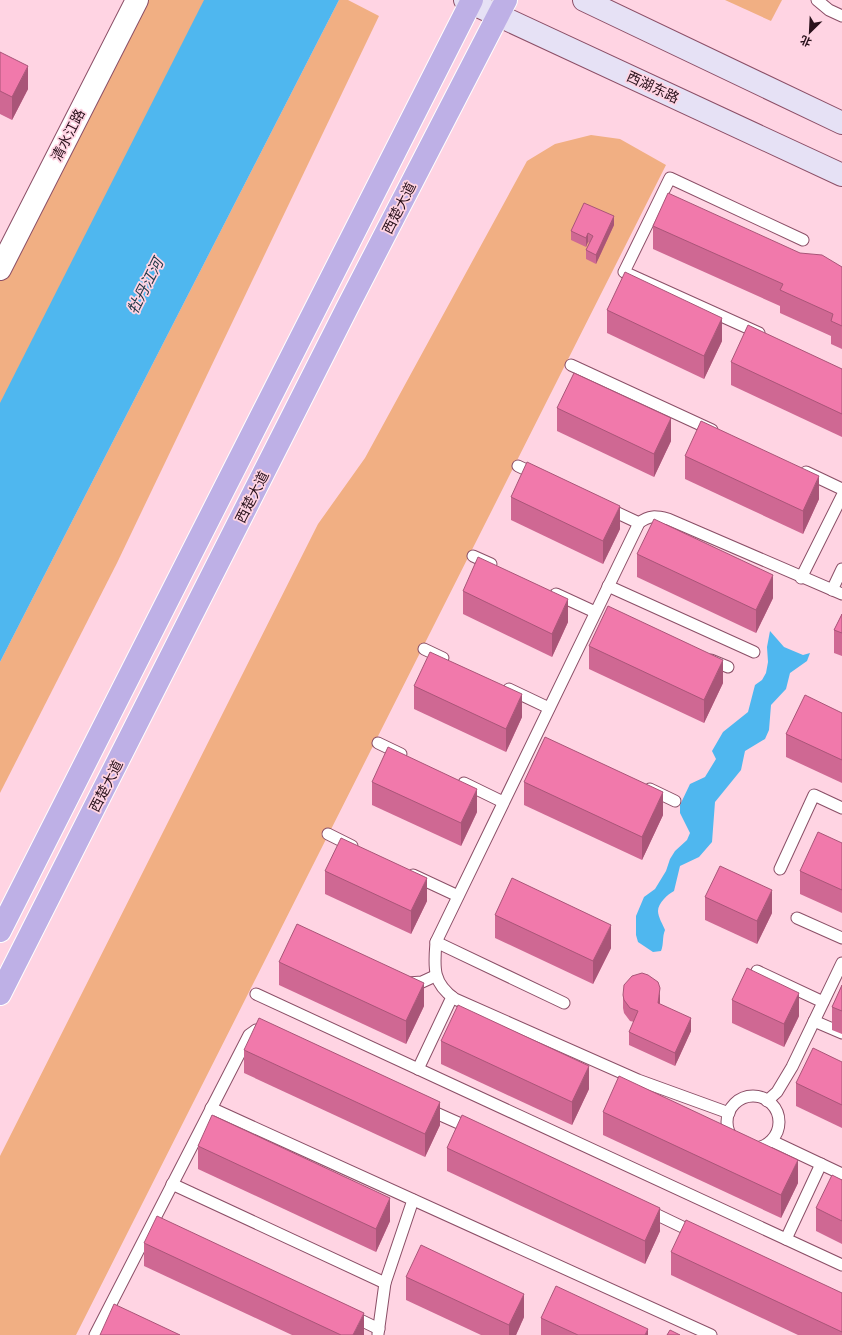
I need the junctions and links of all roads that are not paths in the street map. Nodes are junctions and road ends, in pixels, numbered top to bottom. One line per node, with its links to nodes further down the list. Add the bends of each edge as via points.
1 (137, 0): 10 (street, 清水江路)
2 (584, 0): 7 (main road)
3 (817, 0): 6 (lane)
4 (469, 1): 5 (main road, 西湖东路); 51 (highway, 西楚大道)
5 (502, 8): 8 (main road, 西湖东路); 58 (highway, 西楚大道)
6 (842, 16)
7 (842, 123)
8 (842, 175)
9 (803, 240): 11 (lane, via 670,178 624,272)
10 (0, 269)
11 (769, 337)
12 (570, 365): 13 (lane)
13 (721, 433)
14 (518, 466): 16 (lane)
15 (799, 469): 17 (lane)
16 (546, 479)
17 (842, 489)
18 (842, 496): 24 (lane)
19 (596, 503): 20 (lane)
20 (639, 523): 24 (lane, via 646,517 668,519); 25 (lane)
21 (473, 556): 22 (lane)
22 (502, 569)
23 (842, 569): 27 (lane)
24 (801, 578): 27 (lane)
25 (608, 586): 28 (lane); 30 (lane)
26 (545, 589): 28 (lane)
27 (837, 592)
28 (599, 610): 35 (lane)
29 (424, 649): 32 (lane)
30 (754, 652)
31 (699, 654): 33 (lane)
32 (452, 662)
33 (728, 667)
34 (500, 685): 35 (lane)
35 (549, 708): 36 (lane)
36 (535, 736): 37 (lane); 43 (lane)
37 (549, 742)
38 (378, 743): 39 (lane)
39 (413, 759)
40 (454, 779): 43 (lane)
41 (640, 784): 42 (lane)
42 (675, 801)
43 (503, 802): 49 (lane)
44 (842, 808): 48 (lane, via 814,795)
45 (328, 834): 46 (lane)
46 (364, 851)
47 (400, 868): 49 (lane)
48 (780, 870)
49 (458, 896): 53 (lane)
50 (797, 918): 52 (lane)
51 (0, 931)
52 (842, 938)
53 (436, 942): 56 (lane); 62 (lane)
54 (842, 963): 61 (lane)
55 (757, 971): 61 (lane)
56 (435, 976): 57 (lane, via 410,984); 60 (lane, via 444,991)
57 (395, 978)
58 (0, 994)
59 (256, 994): 66 (lane)
60 (452, 997): 66 (lane); 70 (lane, via 638,1080)
61 (823, 1002): 63 (lane)
62 (564, 1003)
63 (814, 1021): 64 (lane); 67 (lane, via 792,1067 777,1092)
64 (842, 1033)
65 (278, 1040): 69 (lane, via 256,1030 249,1035)
66 (418, 1069): 79 (lane)
67 (767, 1101): 70 (lane, via 760,1097 745,1097 738,1100); 72 (lane, via 773,1106 779,1120)
68 (415, 1103): 71 (lane)
69 (211, 1108): 75 (lane); 76 (lane)
70 (728, 1113): 72 (lane, via 728,1130 739,1144 747,1148 756,1148)
71 (480, 1133)
72 (772, 1141): 73 (lane)
73 (821, 1164): 74 (lane); 79 (lane)
74 (842, 1174)
75 (172, 1184): 81 (lane); 84 (lane, via 155,1226)
76 (413, 1200): 81 (lane); 85 (lane)
77 (640, 1207): 78 (lane)
78 (705, 1237)
79 (786, 1239): 80 (lane)
80 (842, 1265)
81 (385, 1283): 83 (lane)
82 (336, 1309): 83 (lane)
83 (378, 1332)
84 (95, 1335)
85 (711, 1335)

